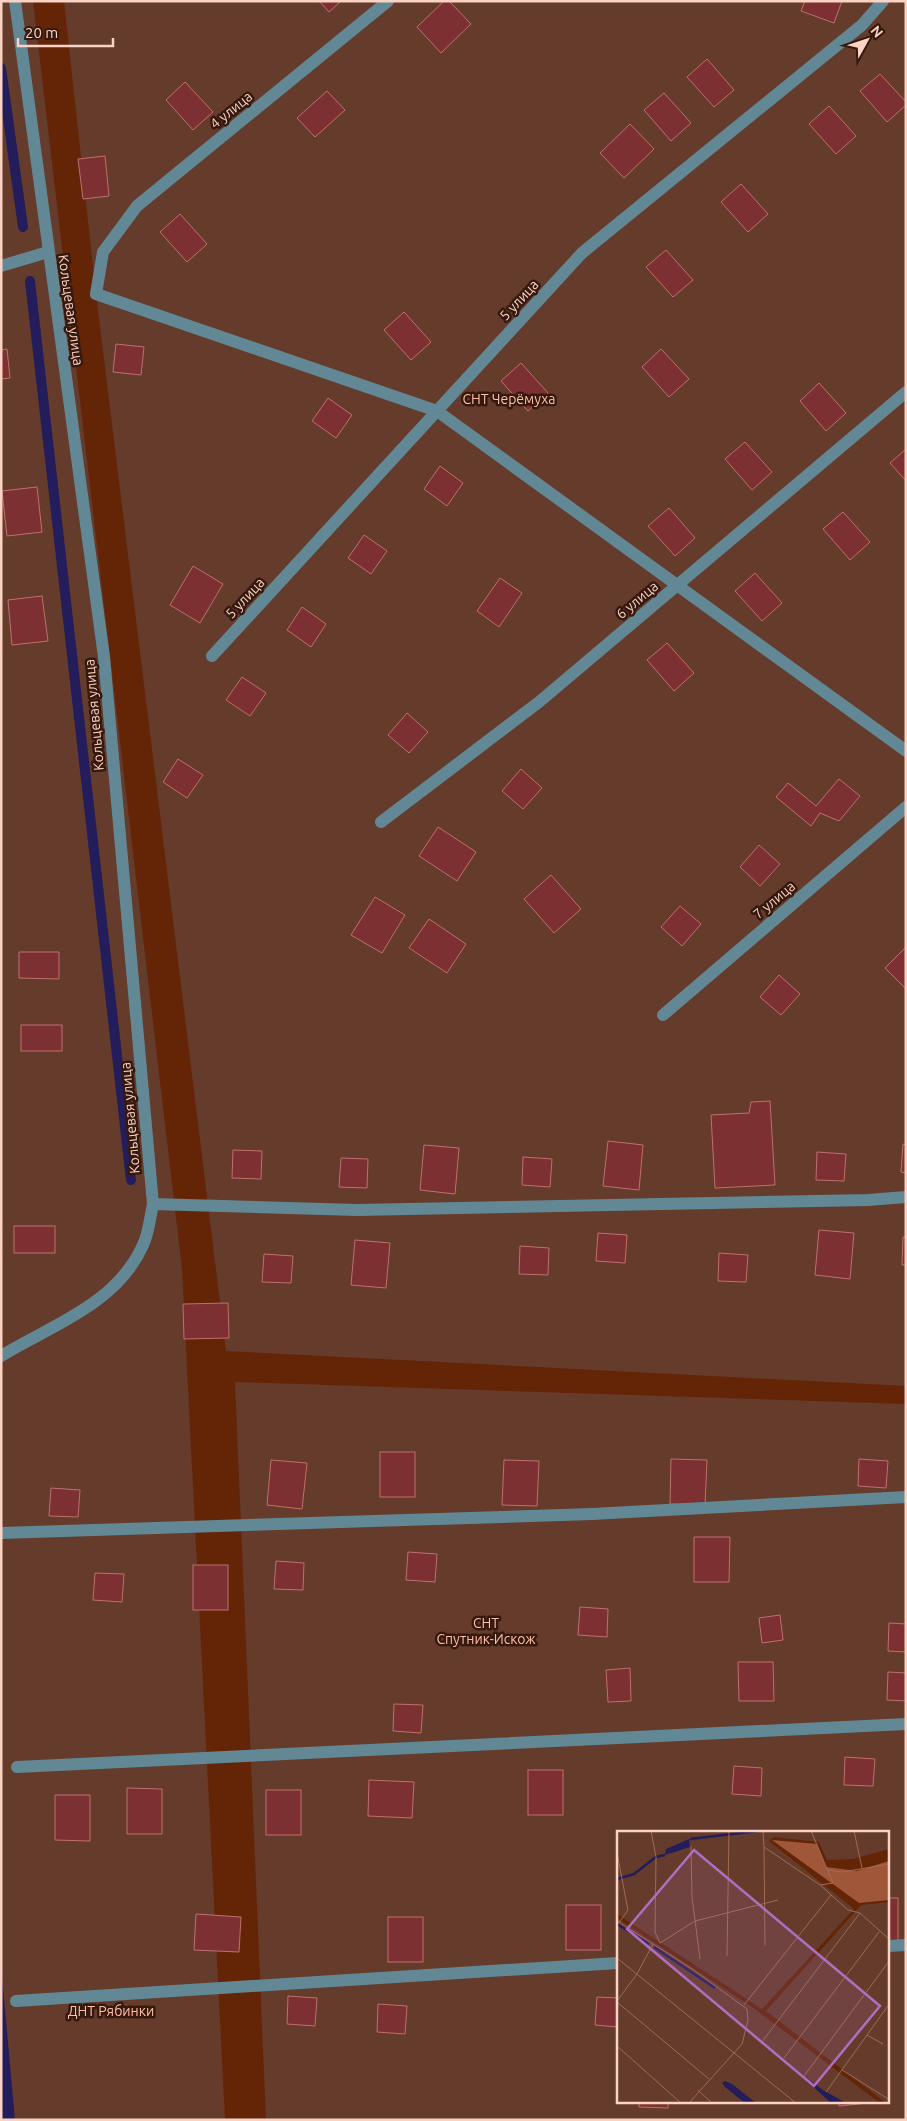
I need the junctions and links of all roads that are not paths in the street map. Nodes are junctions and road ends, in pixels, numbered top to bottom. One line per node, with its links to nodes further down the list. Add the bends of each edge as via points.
1 (15, 1): 4 (street, Кольцевая улица)
2 (388, 1): 7 (street, 4 улица, via 137,206 103,252 96,294)
3 (883, 1): 7 (street, 5 улица, via 862,25 582,253)
4 (48, 252): 5 (street); 15 (street, Кольцевая улица, via 104,657)
5 (1, 266)
6 (906, 392): 8 (street, 6 улица)
7 (437, 411): 8 (street); 9 (street, 5 улица)
8 (676, 586): 10 (street); 12 (street, 6 улица, via 539,702)
9 (212, 656)
10 (906, 751)
11 (906, 807): 13 (street, 7 улица)
12 (381, 822)
13 (662, 1015)
14 (906, 1197): 15 (street, via 358,1210)
15 (153, 1204): 16 (street, Кольцевая улица, via 144,1244 124,1277 76,1316)
16 (1, 1356)
17 (906, 1497): 18 (street, via 592,1514)
18 (1, 1533)
19 (906, 1724): 20 (street)
20 (17, 1768)
21 (906, 1945): 22 (street)
22 (890, 1946)
23 (617, 1963): 24 (street)
24 (16, 2001)

